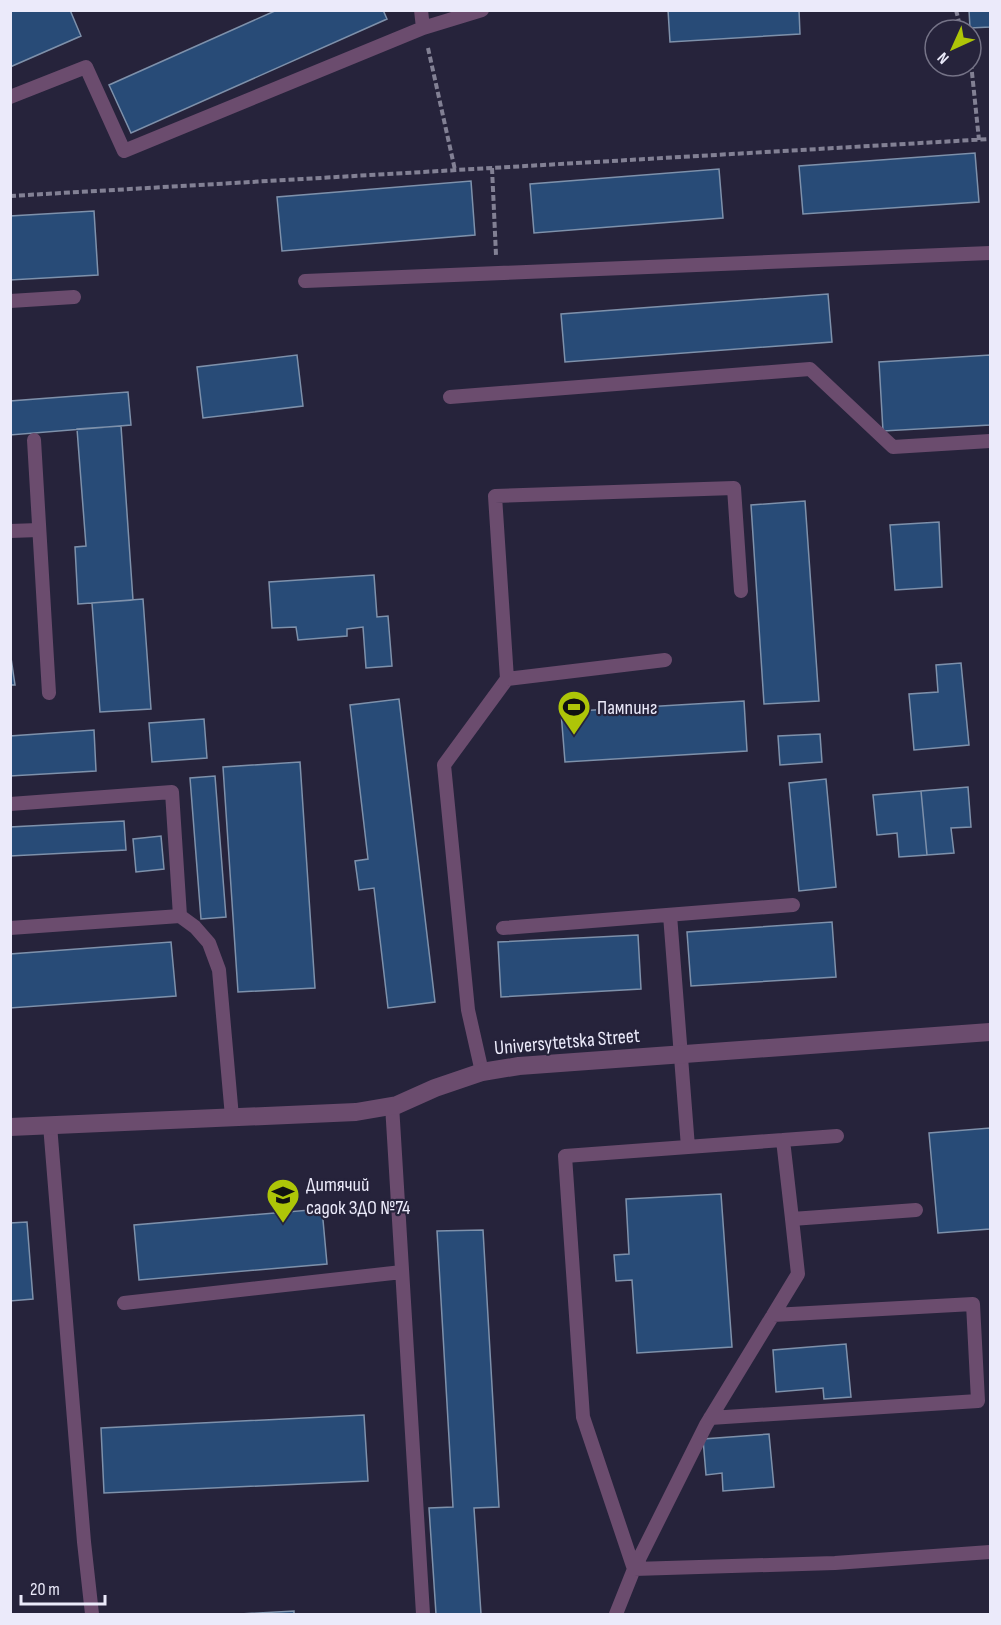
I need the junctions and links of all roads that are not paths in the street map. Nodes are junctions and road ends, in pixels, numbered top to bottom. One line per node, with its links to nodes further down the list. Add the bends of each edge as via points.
1 (421, 10): 3 (lane)
2 (482, 10): 3 (lane)
3 (423, 28): 4 (lane, via 124,151 86,67)
4 (10, 97)
5 (990, 253): 6 (lane)
6 (305, 281)
7 (74, 297): 8 (lane)
8 (10, 301)
9 (450, 397): 11 (lane, via 810,369 893,447)
10 (34, 440): 12 (lane)
11 (990, 441)
12 (39, 530): 13 (lane); 17 (lane)
13 (10, 531)
14 (741, 591): 16 (lane, via 734,488 495,496)
15 (665, 660): 16 (lane)
16 (507, 679): 26 (lane, via 444,765 468,1010)
17 (49, 693)
18 (10, 804): 21 (lane, via 172,792)
19 (793, 905): 20 (lane)
20 (670, 915): 23 (lane); 25 (lane)
21 (180, 916): 22 (lane); 28 (lane, via 209,943 219,970)
22 (10, 928)
23 (503, 928)
24 (990, 1032): 25 (street, Universytetska Street)
25 (682, 1054): 26 (street, Universytetska Street); 33 (lane)
26 (482, 1072): 27 (street, Universytetska Street)
27 (392, 1105): 28 (street, Universytetska Street, via 356,1112); 36 (lane)
28 (232, 1118): 29 (street, Universytetska Street)
29 (50, 1125): 30 (street, Universytetska Street); 42 (lane)
30 (10, 1127)
31 (837, 1136): 32 (lane)
32 (783, 1140): 33 (lane); 35 (lane)
33 (688, 1147): 41 (lane, via 565,1156 583,1417)
34 (916, 1210): 35 (lane)
35 (792, 1219): 38 (lane, via 798,1274)
36 (402, 1272): 37 (lane); 43 (lane)
37 (124, 1303)
38 (773, 1315): 39 (lane); 39 (lane, via 973,1304 978,1401)
39 (710, 1418): 41 (lane)
40 (990, 1552): 41 (lane, via 835,1563)
41 (634, 1569): 44 (lane)
42 (92, 1614)
43 (423, 1614)
44 (616, 1614)

